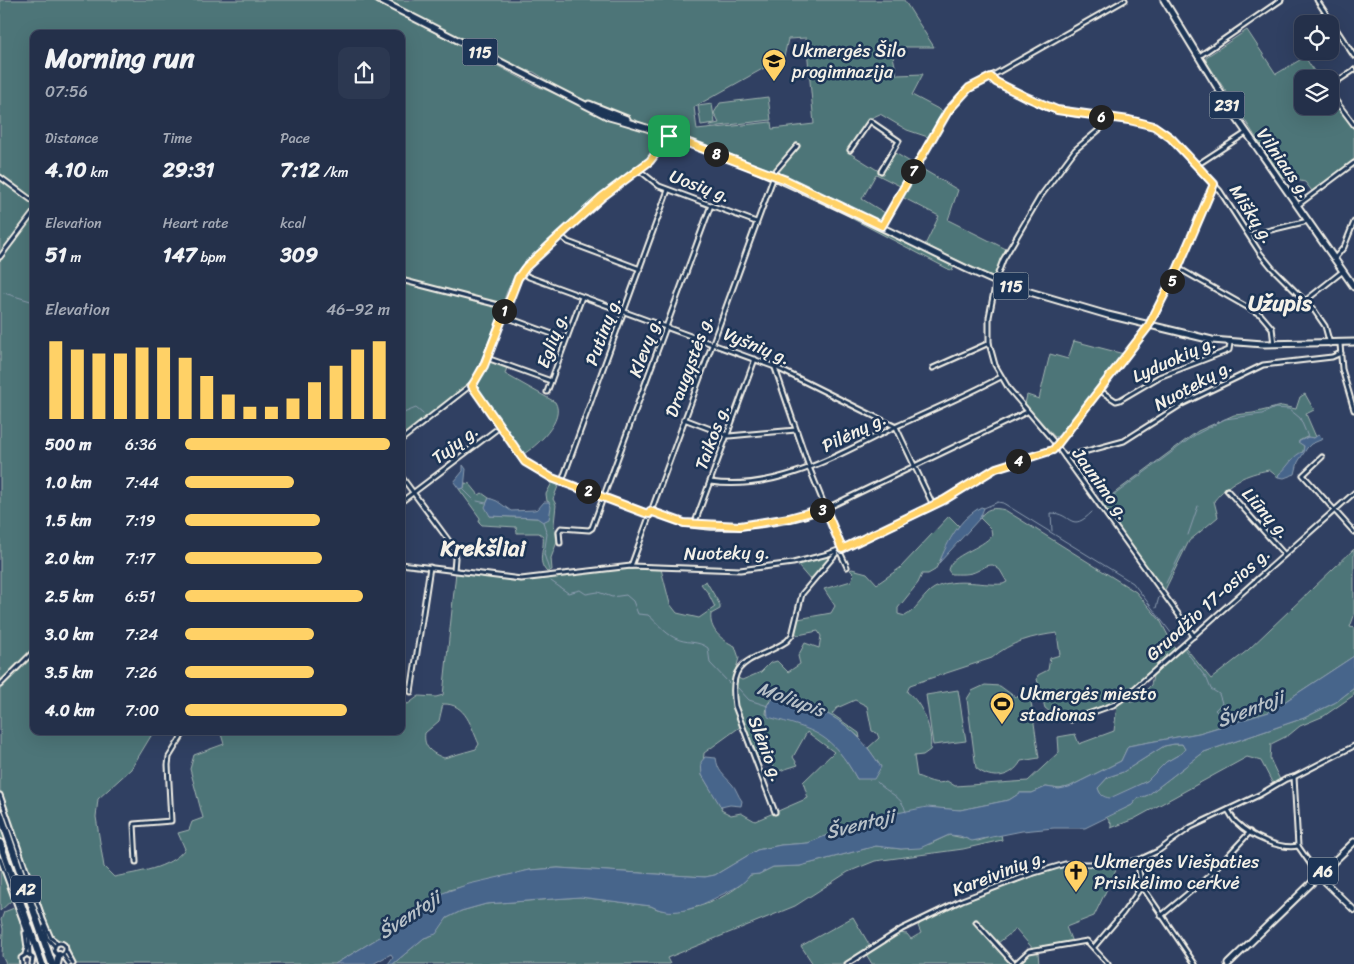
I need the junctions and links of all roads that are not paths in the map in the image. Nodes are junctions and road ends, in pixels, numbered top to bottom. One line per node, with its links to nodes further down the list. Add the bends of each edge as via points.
1 (379, 0): 15 (main road, 115, via 609,117)
2 (1125, 0): 9 (street)
3 (1164, 0): 7 (main road, Vilniaus g. / 231)
4 (1281, 0): 7 (street)
5 (1317, 0): 6 (street)
6 (1354, 56)
7 (1198, 57): 14 (main road, Vilniaus g. / 231)
8 (1354, 70): 10 (street)
9 (991, 77): 12 (street, Miškų g., via 1048,108); 33 (street, via 969,88 948,111)
10 (1339, 80)
11 (1339, 104): 13 (street)
12 (1113, 118): 19 (street, Miškų g., via 1147,123 1161,130); 43 (street, Jaunimo g., via 1081,143 1040,197 1003,260)
13 (1354, 125)
14 (1246, 133): 19 (street); 28 (main road, Vilniaus g. / 231)
15 (669, 136): 20 (street, via 654,157); 22 (main road, 115)
16 (797, 146): 22 (street, Draugystės g.)
17 (850, 150): 21 (street, via 870,122 878,126 899,141)
18 (1354, 162): 28 (street)
19 (1197, 165): 24 (street, Miškų g.)
20 (639, 170): 25 (street, Uosių g.); 35 (street, via 602,197)
21 (881, 170)
22 (773, 175): 31 (street, Draugystės g.); 33 (main road, 115)
23 (0, 177): 26 (street)
24 (1214, 184): 34 (street, Miškų g.); 38 (street)
25 (668, 190): 27 (street, Uosių g.); 39 (street, Putinų g.)
26 (30, 199)
27 (711, 205): 31 (street, Uosių g.); 51 (street, Klevų g.)
28 (1297, 206): 30 (main road, Vilniaus g. / 231)
29 (30, 217): 36 (street)
30 (1308, 221): 34 (street); 37 (main road, Vilniaus g. / 231)
31 (756, 222): 54 (street, Draugystės g.)
32 (1354, 222): 37 (street, via 1344,247)
33 (882, 226): 43 (main road, 115)
34 (1250, 235): 46 (street, Miškų g., via 1273,269)
35 (561, 236): 39 (street, via 568,242); 40 (street)
36 (0, 257)
37 (1334, 258): 41 (main road, Vilniaus g. / 231)
38 (1178, 268): 50 (street); 57 (street, via 1261,315 1272,328)
39 (640, 269): 48 (street, Putinų g.)
40 (521, 272): 45 (street, Vyšnių g.); 47 (street)
41 (1343, 272): 44 (main road, Vilniaus g. / 231); 46 (street)
42 (405, 281): 47 (street)
43 (996, 282): 50 (main road, 115); 55 (street, Jaunimo g., via 989,317)
44 (1354, 288)
45 (582, 297): 48 (street, Vyšnių g.); 52 (street, Eglių g.)
46 (1305, 300): 58 (street, Miškų g., via 1324,326)
47 (506, 307): 49 (street)
48 (624, 312): 51 (street, Vyšnių g.); 84 (street, Putinų g.)
49 (503, 316): 52 (street); 61 (street)
50 (1149, 324): 56 (main road, 115); 68 (street)
51 (666, 327): 54 (street, Vyšnių g.); 89 (street, Klevų g.)
52 (566, 339): 66 (street, Eglių g.)
53 (1354, 342): 59 (main road, 115)
54 (712, 343): 62 (street, Vyšnių g.); 72 (street, Draugystės g.)
55 (989, 343): 64 (street); 65 (street, Jaunimo g.)
56 (1230, 343): 57 (main road, 115); 68 (street, Lyduokių g., via 1229,350 1158,377 1120,400 1116,401)
57 (1274, 344): 58 (main road, 115)
58 (1330, 344): 59 (main road, 115)
59 (1340, 344): 60 (street)
60 (1341, 353): 70 (street, via 1342,369); 79 (street, Nuotekų g., via 1263,365 1182,404 1124,441)
61 (487, 358): 66 (street); 67 (street)
62 (755, 359): 63 (street, Vyšnių g.); 76 (street, Taikos g.)
63 (775, 367): 74 (street, Vyšnių g.); 75 (street)
64 (933, 368)
65 (1001, 377): 71 (street, Jaunimo g.); 74 (street, Pilėnų g.)
66 (551, 381): 69 (street, Eglių g.)
67 (472, 386): 73 (street); 77 (street)
68 (1099, 390): 78 (street)
69 (547, 392)
70 (1354, 410)
71 (1027, 412): 78 (street, Jaunimo g.); 81 (street)
72 (684, 420): 76 (street); 94 (street, Draugystės g.)
73 (501, 426): 84 (street, via 525,462); 88 (street, Tujų g.)
74 (896, 426): 81 (street); 82 (street, Pilėnų g.)
75 (796, 430): 76 (street); 82 (street)
76 (727, 436): 85 (street, Taikos g.)
77 (405, 437)
78 (1056, 446): 79 (street, Jaunimo g.); 91 (street, Nuotekų g., via 1048,453 996,468)
79 (1064, 457): 105 (street, Jaunimo g.)
80 (1322, 457): 93 (street, via 1304,475)
81 (914, 466): 91 (street); 92 (street)
82 (809, 467): 85 (street, Pilėnų g., via 750,482); 92 (street)
83 (405, 482): 88 (street)
84 (562, 482): 89 (street)
85 (710, 482): 95 (street, Taikos g.)
86 (1227, 490): 99 (street, Liūnų g.)
87 (1354, 492): 93 (street, Gruodžio 17-osios g.)
88 (413, 493): 90 (street, Tujų g.); 104 (street, via 451,543 455,554)
89 (604, 498): 94 (street); 97 (street, Klevų g., via 592,528 561,528)
90 (405, 499)
91 (933, 505): 98 (street, Nuotekų g.)
92 (825, 508): 95 (street, via 755,525); 98 (street)
93 (1335, 510): 96 (street); 99 (street, Gruodžio 17-osios g.)
94 (650, 513): 95 (street); 101 (street, Draugystės g.)
95 (694, 524)
96 (1354, 532)
97 (560, 543)
98 (841, 550): 101 (street, Nuotekų g., via 770,568); 103 (street); 115 (street, Slėnio g., via 802,594 792,635 787,641 739,666 733,695 735,706)
99 (1284, 554): 105 (street, Gruodžio 17-osios g.)
100 (405, 564): 102 (street, Nuotekų g.)
101 (631, 566): 104 (street, Nuotekų g., via 533,578)
102 (430, 567): 104 (street, Nuotekų g.); 108 (street)
103 (847, 567)
104 (454, 570)
105 (1194, 636): 109 (street, Gruodžio 17-osios g., via 1118,702)
106 (30, 655): 107 (street)
107 (0, 685)
108 (411, 692)
109 (1071, 720)
110 (183, 735): 123 (street, via 169,757 171,821 134,824)
111 (1354, 746): 112 (street, Kareivinių g.)
112 (1294, 777): 114 (street, Kareivinių g.); 120 (street)
113 (0, 796): 128 (street)
114 (1228, 810): 117 (street, via 1236,823); 122 (street, Kareivinių g., via 1191,827)
115 (775, 812)
116 (0, 813): 143 (highway, A2)
117 (1250, 832): 120 (street, via 1279,846); 127 (street, via 1209,876)
118 (1354, 842): 124 (main road, A6)
119 (0, 843): 142 (highway, A2)
120 (1298, 846): 124 (street)
121 (0, 859): 130 (street)
122 (1141, 859): 125 (street); 146 (street, Kareivinių g., via 1121,864 1065,864 1031,874 962,900 902,929)
123 (136, 862)
124 (1318, 875): 126 (street); 150 (main road, A6)
125 (1142, 886): 127 (street); 131 (street)
126 (1354, 910)
127 (1160, 916): 149 (street)
128 (43, 919): 133 (street, via 51,938); 134 (street, via 47,938)
129 (976, 922): 147 (street)
130 (24, 925): 137 (street); 138 (street)
131 (1100, 940): 132 (street); 135 (street)
132 (1087, 941): 135 (street); 147 (street, via 1029,951)
133 (58, 943): 134 (street); 136 (street, via 66,945)
134 (55, 947): 139 (street, via 55,952)
135 (1094, 947): 148 (street)
136 (66, 951): 139 (street); 145 (street)
137 (25, 954): 138 (street); 140 (street, via 21,958)
138 (30, 955): 141 (street)
139 (61, 955): 144 (highway); 145 (street)
140 (22, 964)
141 (32, 964)
142 (42, 964)
143 (52, 964)
144 (57, 964)
145 (71, 964)
146 (847, 964)
147 (1014, 964)
148 (1108, 964)
149 (1195, 964)
150 (1228, 964)

